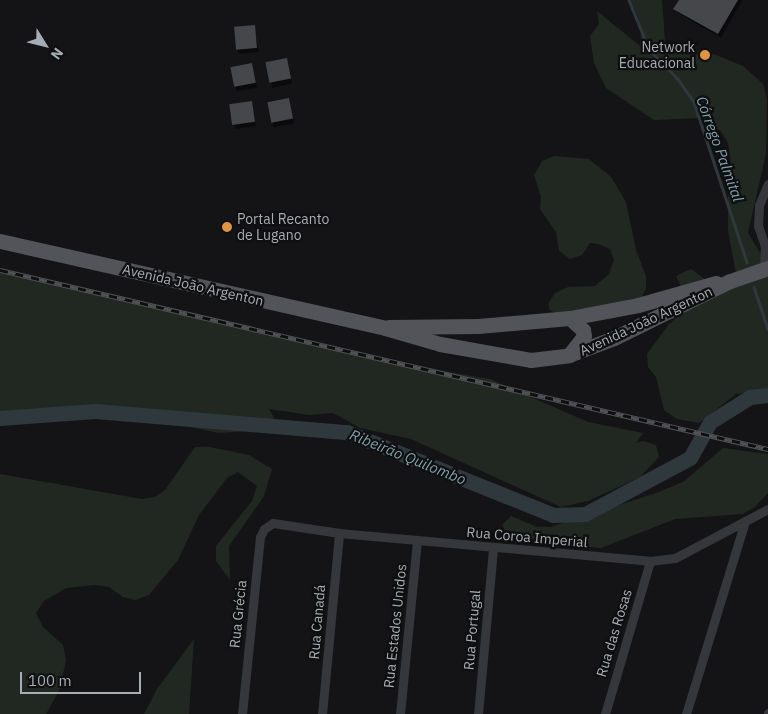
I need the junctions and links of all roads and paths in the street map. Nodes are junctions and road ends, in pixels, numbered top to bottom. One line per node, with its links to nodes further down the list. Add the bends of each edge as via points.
1 (768, 184): 3 (street, via 759,205 758,226)
2 (0, 241): 7 (main road, Avenida João Argenton)
3 (766, 245): 4 (street)
4 (758, 272): 5 (main road, Avenida João Argenton)
5 (730, 281): 6 (main road, Avenida João Argenton, via 704,284 638,305); 8 (main road, Avenida João Argenton, via 614,338)
6 (570, 318): 7 (main road, Avenida João Argenton, via 478,326); 8 (main road, via 583,330 584,336)
7 (385, 328): 8 (main road, Avenida João Argenton, via 478,352 531,360)
8 (569, 356)
9 (768, 509): 10 (street, Rua Coroa Imperial)
10 (745, 522): 15 (street, Rua Coroa Imperial, via 675,558); 21 (street)
11 (273, 523): 12 (street, Rua Coroa Imperial); 16 (street, Rua Grécia, via 264,529 260,537)
12 (338, 533): 13 (street, Rua Coroa Imperial); 17 (street, Rua Canadá)
13 (417, 540): 14 (street, Rua Coroa Imperial); 18 (street, Rua Estados Unidos)
14 (493, 548): 15 (street, Rua Coroa Imperial); 19 (street, Rua Portugal)
15 (650, 561): 20 (street, Rua das Rosas)
16 (242, 714)
17 (322, 714)
18 (400, 714)
19 (478, 714)
20 (605, 714)
21 (686, 714)

